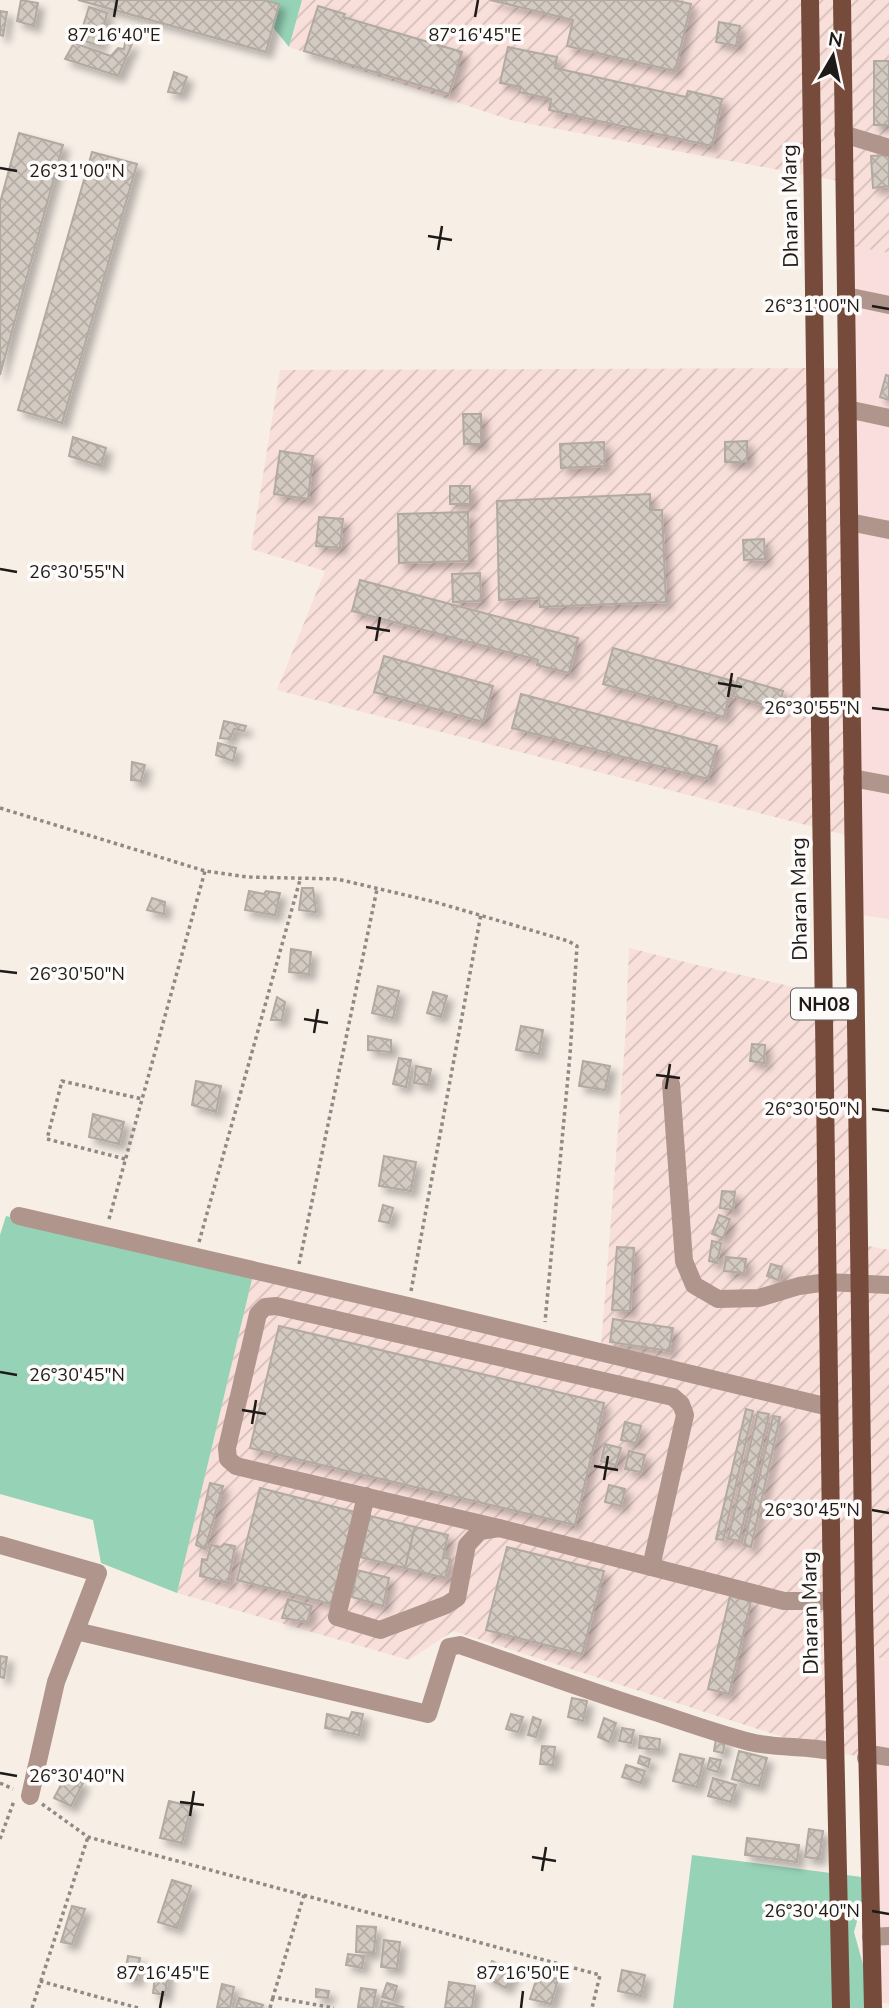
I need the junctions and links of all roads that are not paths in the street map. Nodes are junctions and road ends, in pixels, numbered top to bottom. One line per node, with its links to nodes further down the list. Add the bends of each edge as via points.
1 (810, 0): 15 (main road, Dharan Marg / NH08)
2 (842, 0): 3 (main road, NH08)
3 (844, 134): 4 (street); 5 (main road, NH08)
4 (889, 148)
5 (846, 296): 6 (street); 7 (main road, NH08)
6 (889, 305)
7 (847, 409): 8 (street); 9 (main road, NH08)
8 (889, 418)
9 (849, 522): 10 (street); 11 (main road, NH08)
10 (889, 530)
11 (852, 778): 12 (street); 16 (main road, NH08)
12 (889, 785)
13 (671, 1084): 15 (street, via 684,1261 694,1285 718,1299 759,1298)
14 (19, 1216): 18 (street)
15 (827, 1283): 16 (street); 18 (main road, Dharan Marg / NH08)
16 (859, 1283): 17 (street); 27 (main road, NH08)
17 (889, 1288)
18 (829, 1407): 23 (main road, Dharan Marg / NH08)
19 (366, 1496): 20 (street); 20 (street, via 337,1616 380,1630 457,1598 467,1545 480,1531); 22 (street, via 236,1466 228,1459 258,1314 265,1307 673,1397 685,1415)
20 (499, 1528): 22 (street)
21 (0, 1545): 24 (street, via 98,1573)
22 (651, 1567): 23 (street, via 784,1601)
23 (832, 1601): 25 (main road, Dharan Marg / NH08)
24 (76, 1631): 25 (street, via 428,1714 449,1647 460,1645 715,1732 784,1748); 28 (street, via 56,1682)
25 (835, 1752): 30 (main road, Dharan Marg / NH08)
26 (889, 1757): 27 (street)
27 (866, 1758): 29 (main road, NH08)
28 (24, 1794)
29 (880, 1936): 31 (main road, NH08)
30 (841, 2008)
31 (873, 2008)

